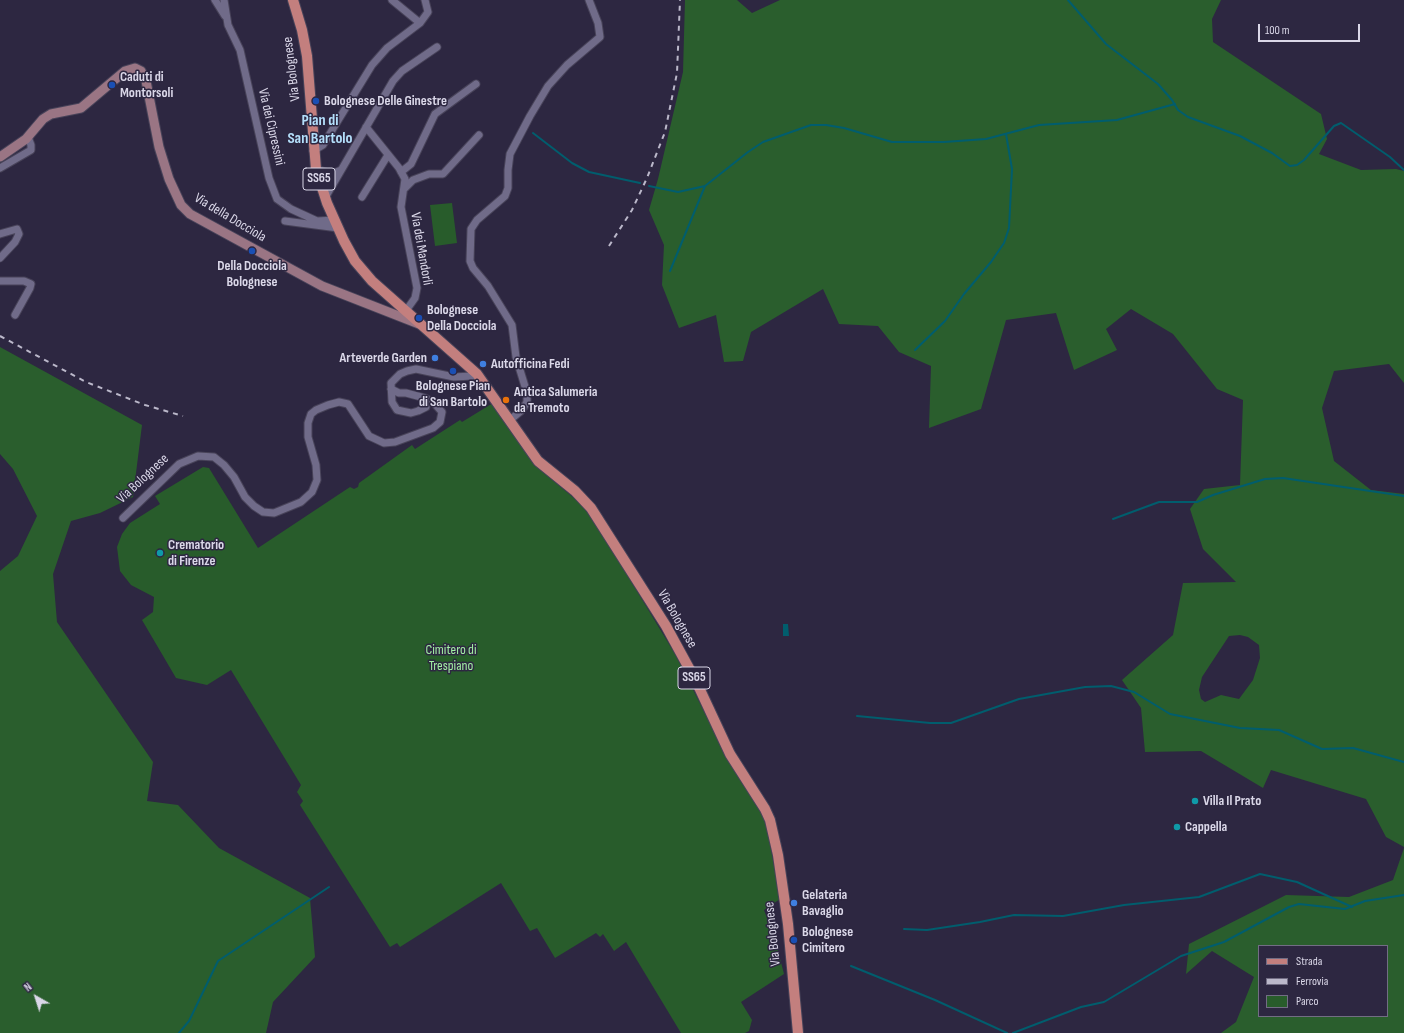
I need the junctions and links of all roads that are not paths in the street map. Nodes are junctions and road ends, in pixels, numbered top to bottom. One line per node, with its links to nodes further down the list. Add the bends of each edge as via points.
1 (215, 0): 7 (street)
2 (224, 0): 7 (street, Via dei Cipressini)
3 (293, 0): 14 (main road, Via Bolognese / SS65, via 307,56)
4 (392, 0): 8 (street)
5 (425, 0): 8 (street, via 428,12)
6 (590, 0): 35 (street, via 600,37 548,86 510,154 508,188 505,196 477,220 471,229 470,261 512,325 516,357 525,384 527,402)
7 (227, 19): 25 (street, Via dei Cipressini, via 240,50 268,178 277,199 291,209 317,220)
8 (420, 23): 14 (street, via 387,48 372,65 323,145)
9 (437, 47): 11 (street, via 402,71 393,81)
10 (476, 84): 20 (street, via 435,114 411,164)
11 (366, 127): 15 (street, Via dei Mandorli); 19 (street)
12 (479, 135): 21 (street, via 443,174 429,174 413,180)
13 (28, 137): 16 (street, Via della Docciola); 17 (street, via 32,145 31,150); 31 (street, Via della Docciola, via 47,116 81,108 125,71 135,68 141,71 146,81 159,147 169,179 181,205 190,214 322,286)
14 (313, 151): 18 (main road, Via Bolognese / SS65)
15 (388, 155): 20 (street, Via dei Mandorli); 22 (street)
16 (0, 157)
17 (0, 168)
18 (316, 169): 19 (street, via 332,174); 23 (main road, Via Bolognese / SS65)
19 (341, 170): 23 (street)
20 (401, 172): 21 (street, Via dei Mandorli)
21 (405, 188): 29 (street, Via dei Mandorli, via 401,207 417,288 415,298)
22 (362, 197)
23 (325, 198): 25 (main road, Via Bolognese / SS65)
24 (285, 221): 25 (street)
25 (336, 224): 29 (main road, Via Bolognese / SS65, via 355,261)
26 (0, 234): 27 (street, via 17,229 19,234 16,242)
27 (0, 258)
28 (0, 280): 30 (street, via 24,280 31,284)
29 (405, 312): 31 (main road, Via Bolognese / SS65)
30 (15, 315)
31 (420, 324): 32 (main road, Via Bolognese / SS65)
32 (477, 374): 33 (street, via 454,377 416,370 407,371 391,383); 35 (main road, Via Bolognese / SS65)
33 (391, 389): 34 (street, Via Bolognese); 34 (street, via 392,402 397,410 402,412 418,411 426,406)
34 (425, 398): 36 (street, Via Bolognese, via 440,407 440,422 433,428 395,442 384,443 369,436 348,404 339,402 311,414 308,437 316,465 317,480 312,492 286,510 263,512 245,496 224,465 214,457 198,456 179,464)
35 (510, 420): 37 (main road, Via Bolognese / SS65, via 538,461 575,491 606,529 666,626 696,681 730,754 765,809 778,856 788,924)
36 (123, 518)
37 (798, 1033)

